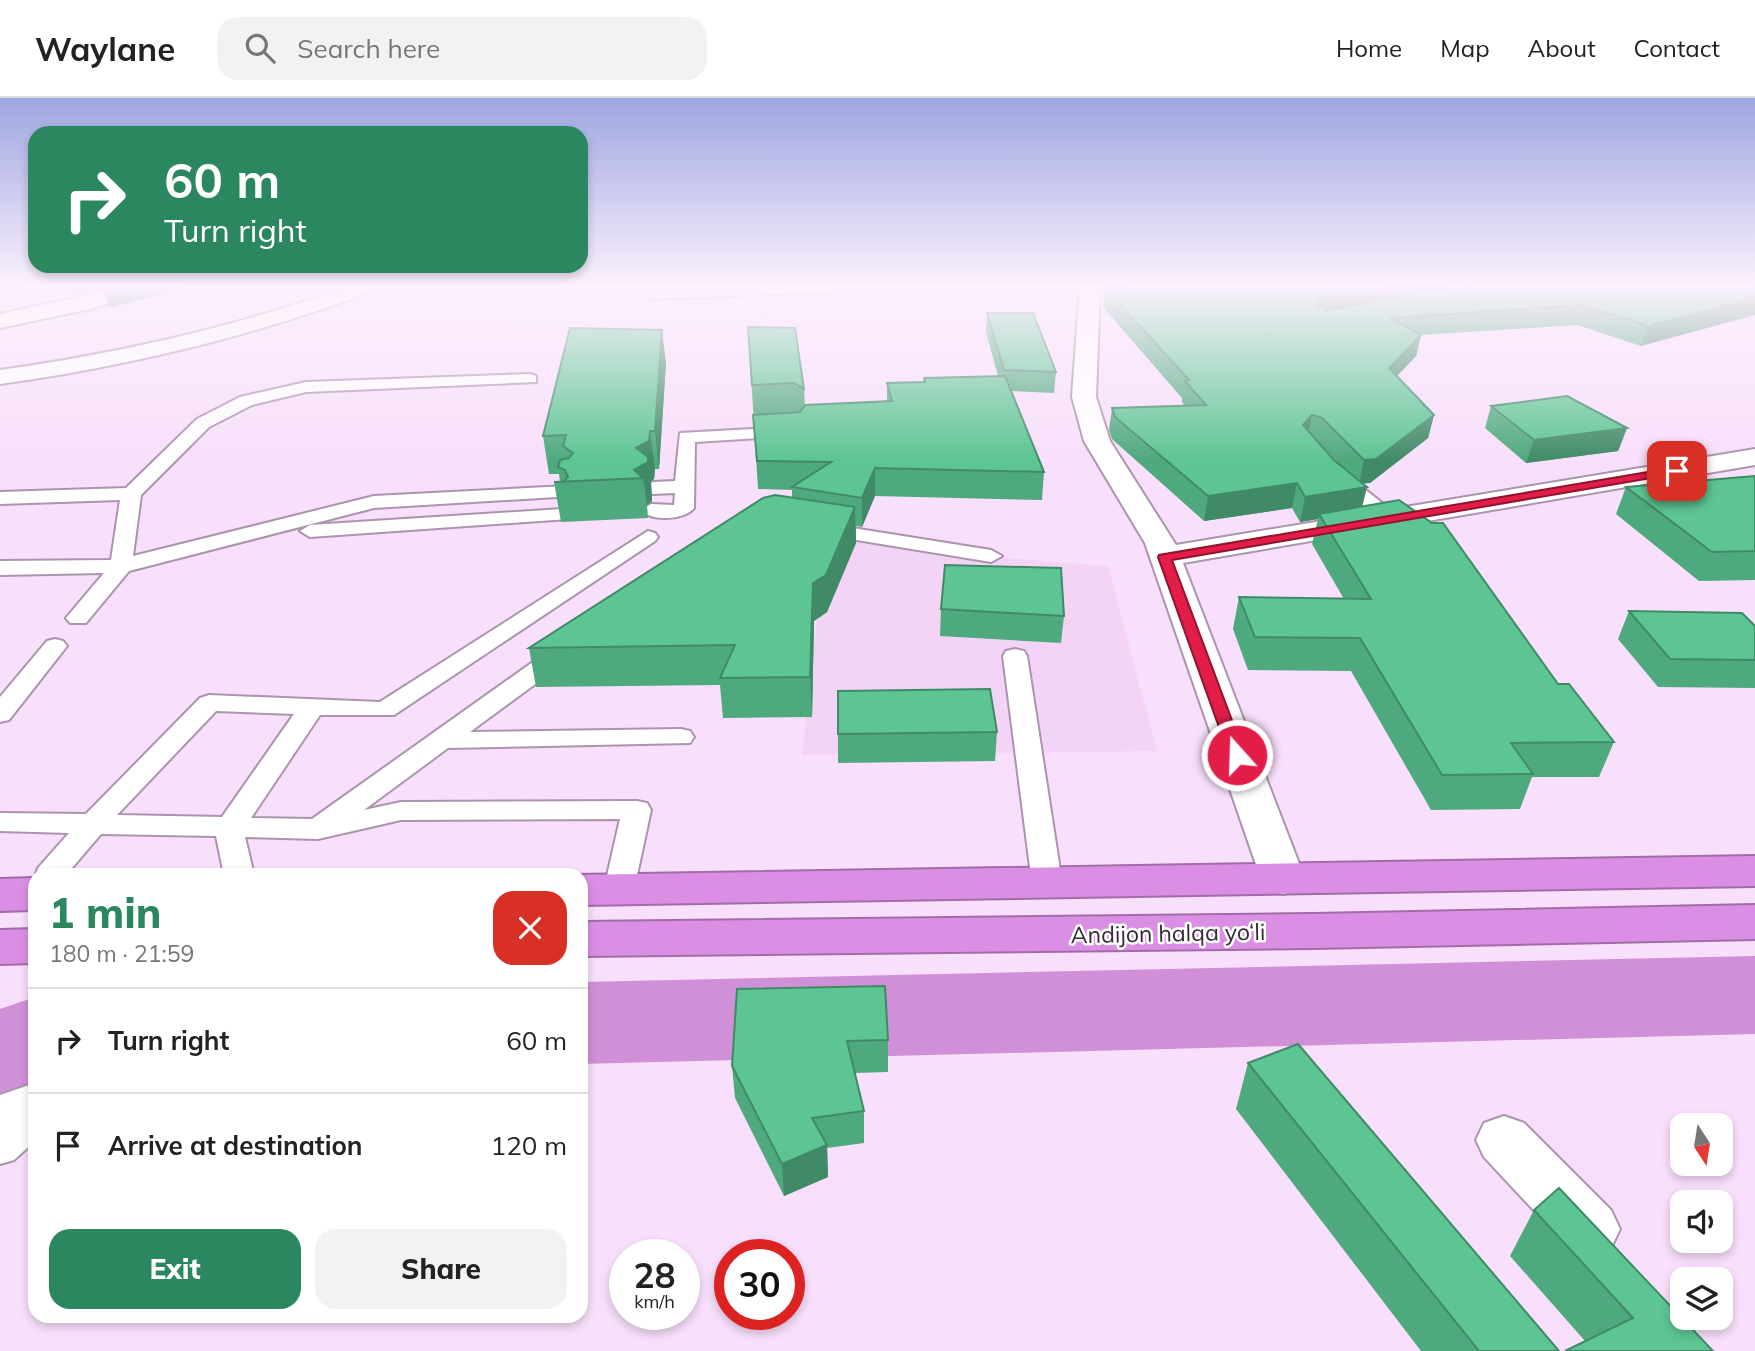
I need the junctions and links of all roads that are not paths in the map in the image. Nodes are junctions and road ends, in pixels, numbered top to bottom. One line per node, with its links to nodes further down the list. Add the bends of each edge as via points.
1 (181, 344): 3 (street)
2 (1087, 344): 20 (street, via 1084,397 1097,441 1145,514)
3 (0, 377)
4 (530, 379): 11 (lane, via 306,387 246,401 203,424)
5 (796, 432): 8 (lane, via 686,437)
6 (1755, 457): 15 (street)
7 (1326, 464): 15 (lane, via 1351,491)
8 (685, 486): 9 (lane); 13 (lane, via 682,510)
9 (653, 488)
10 (566, 492): 17 (lane, via 374,502)
11 (131, 494): 12 (lane); 21 (lane)
12 (0, 498)
13 (652, 510)
14 (562, 515): 17 (lane)
15 (1391, 519): 20 (street)
16 (804, 526): 19 (lane)
17 (246, 534): 21 (lane)
18 (648, 537): 27 (lane, via 385,710)
19 (991, 556)
20 (1164, 557): 38 (street)
21 (121, 566): 22 (lane); 23 (lane)
22 (0, 568)
23 (78, 618)
24 (578, 642): 30 (lane)
25 (55, 646): 28 (lane)
26 (1015, 656): 39 (lane)
27 (312, 706): 32 (lane, via 209,703); 33 (lane)
28 (0, 714)
29 (681, 737): 30 (lane)
30 (441, 740): 34 (lane)
31 (0, 822): 32 (lane)
32 (92, 826): 33 (lane); 35 (lane)
33 (229, 829): 34 (lane); 36 (lane)
34 (318, 829): 40 (lane, via 401,811 637,810)
35 (51, 868)
36 (237, 868)
37 (1755, 871): 38 (highway)
38 (1283, 879): 39 (highway)
39 (1047, 883): 40 (highway)
40 (600, 889)
41 (1755, 922): 42 (highway, Andijon halqa yo‘li)
42 (588, 939)
43 (28, 946): 44 (highway)
44 (0, 947)
45 (28, 1100): 46 (lane)
46 (0, 1110)
47 (28, 1125): 49 (lane)
48 (1504, 1140): 50 (street)
49 (0, 1148)
50 (1629, 1271)

